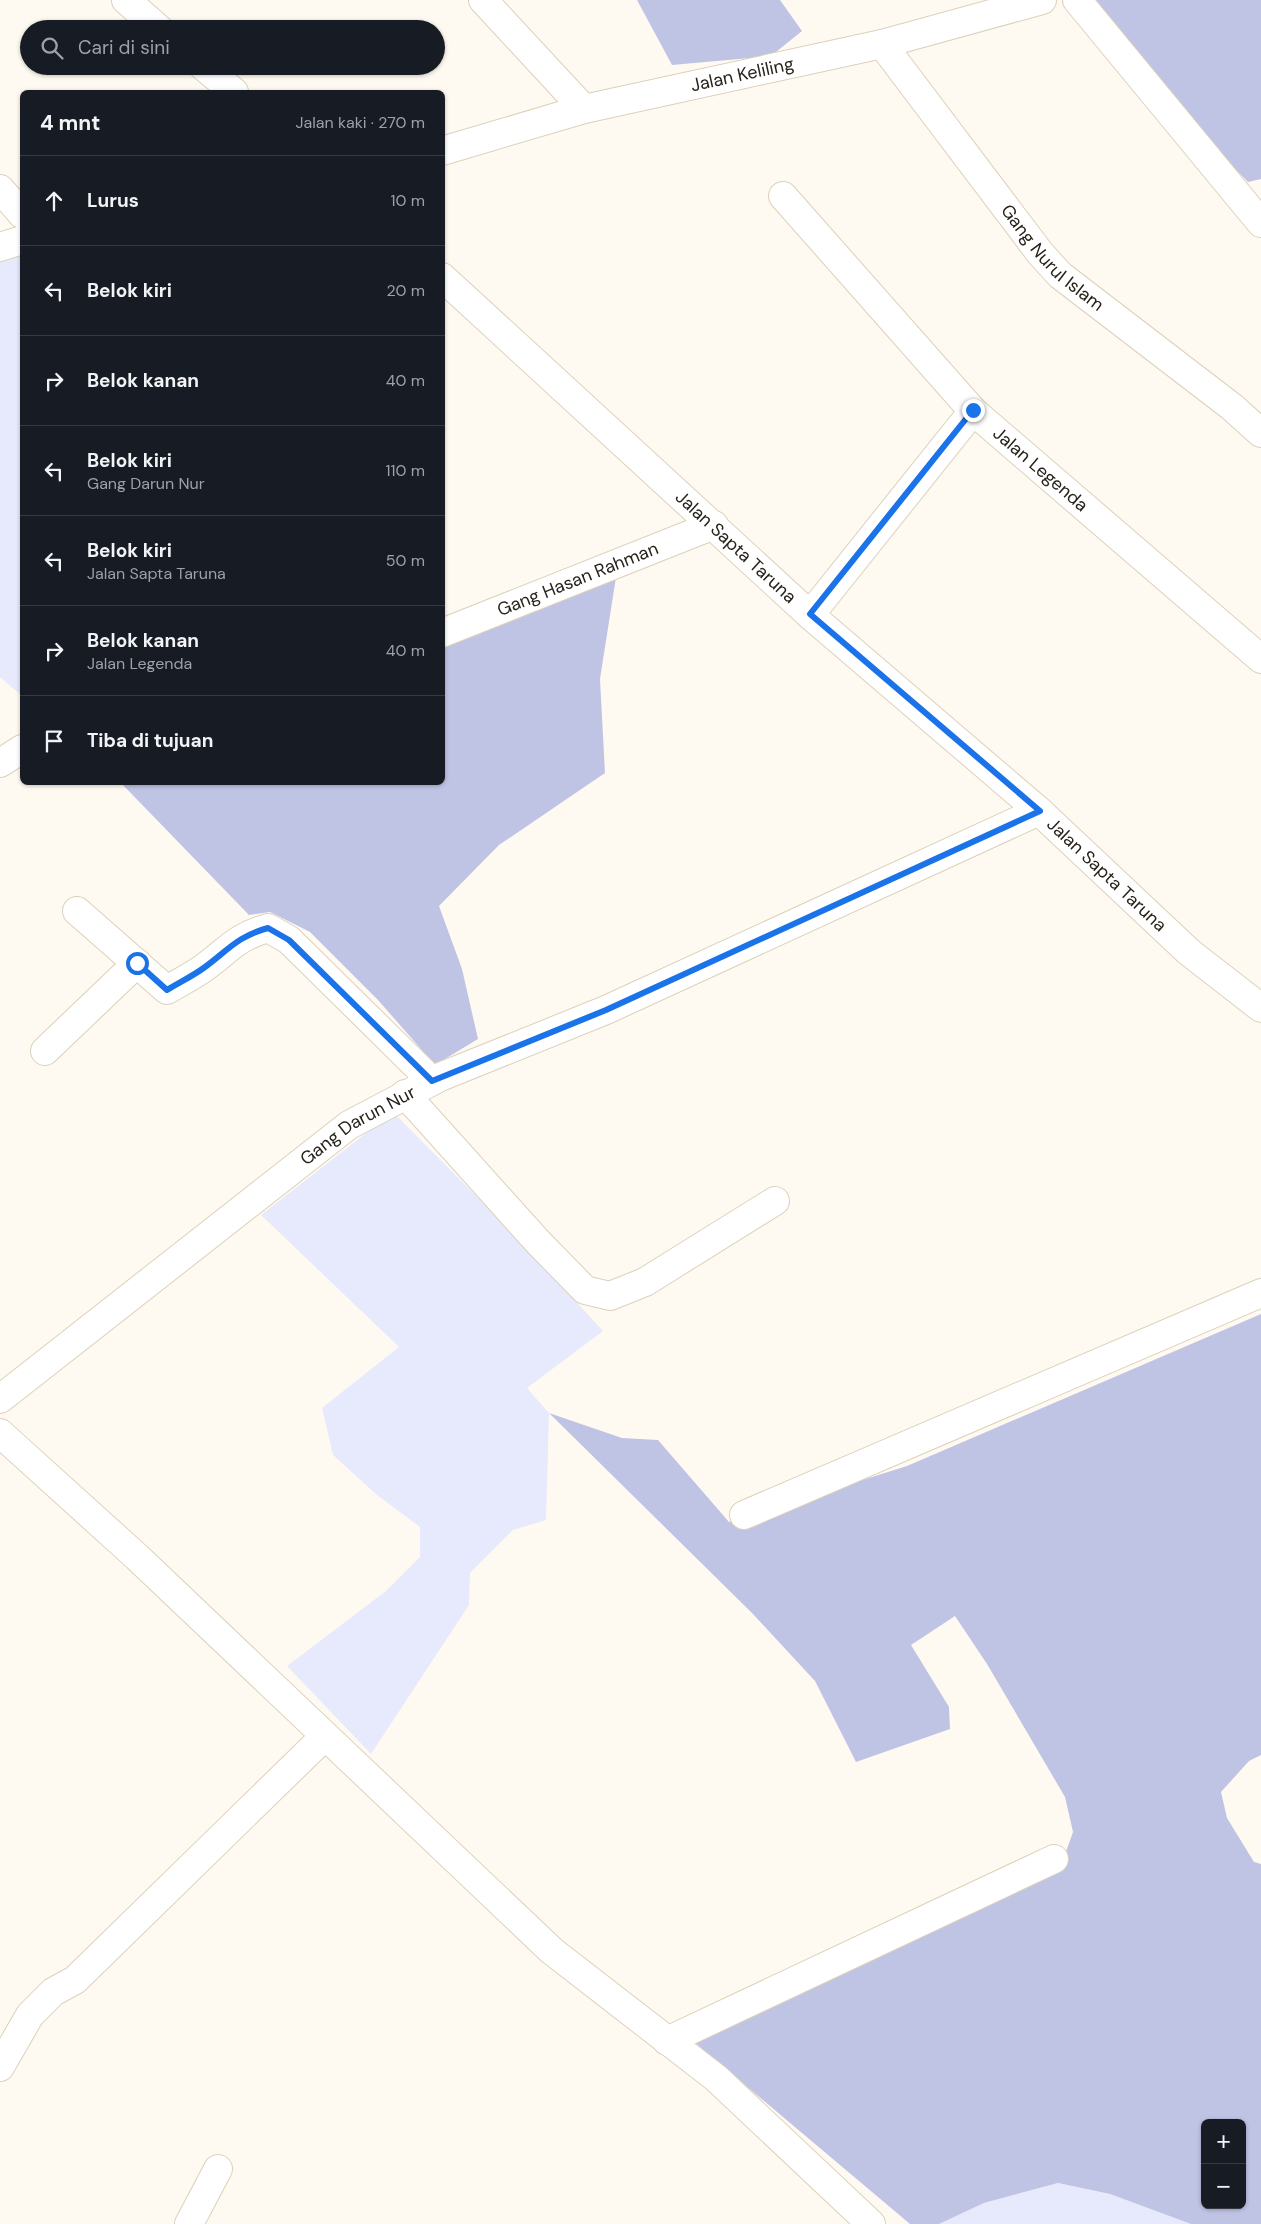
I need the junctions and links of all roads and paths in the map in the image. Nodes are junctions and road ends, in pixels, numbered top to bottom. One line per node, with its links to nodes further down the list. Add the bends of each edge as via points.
1 (126, 0): 5 (street)
2 (483, 0): 9 (street)
3 (1042, 0): 6 (street, Jalan Keliling)
4 (1077, 0): 14 (street)
5 (149, 20)
6 (882, 44): 9 (street, Jalan Keliling); 19 (street, Gang Nurul Islam, via 1060,275 1232,407)
7 (214, 75): 8 (street)
8 (232, 90)
9 (584, 109): 10 (street, Jalan Keliling)
10 (445, 150)
11 (0, 189): 13 (street)
12 (783, 196): 18 (street, Jalan Legenda)
13 (20, 212)
14 (1261, 223)
15 (20, 241): 16 (street)
16 (0, 247)
17 (445, 280): 20 (street, Jalan Sapta Taruna)
18 (973, 410): 21 (street); 23 (street, Jalan Legenda)
19 (1261, 433)
20 (714, 525): 21 (street, Jalan Sapta Taruna); 22 (street, Gang Hasan Rahman)
21 (810, 614): 26 (street, Jalan Sapta Taruna)
22 (445, 632)
23 (1261, 659)
24 (20, 750): 25 (street)
25 (0, 764)
26 (1040, 811): 29 (street, Jalan Sapta Taruna, via 1189,952); 31 (street, Gang Darun Nur, via 622,1002)
27 (77, 911): 28 (street)
28 (137, 963): 30 (street); 31 (street, via 167,990 205,967 250,933 268,928 289,940)
29 (1261, 1008)
30 (45, 1051)
31 (432, 1081): 32 (street, Gang Darun Nur)
32 (405, 1094): 33 (street, via 585,1290 610,1296 645,1282); 35 (street, Gang Darun Nur, via 349,1125)
33 (775, 1201)
34 (1261, 1293): 37 (street)
35 (0, 1400)
36 (0, 1432): 38 (street)
37 (744, 1515)
38 (325, 1736): 40 (street, via 552,1951); 41 (street, via 30,2015)
39 (1054, 1859): 40 (street)
40 (667, 2041): 44 (street, via 716,2078)
41 (0, 2067)
42 (218, 2168): 43 (street)
43 (189, 2224)
44 (871, 2224)

